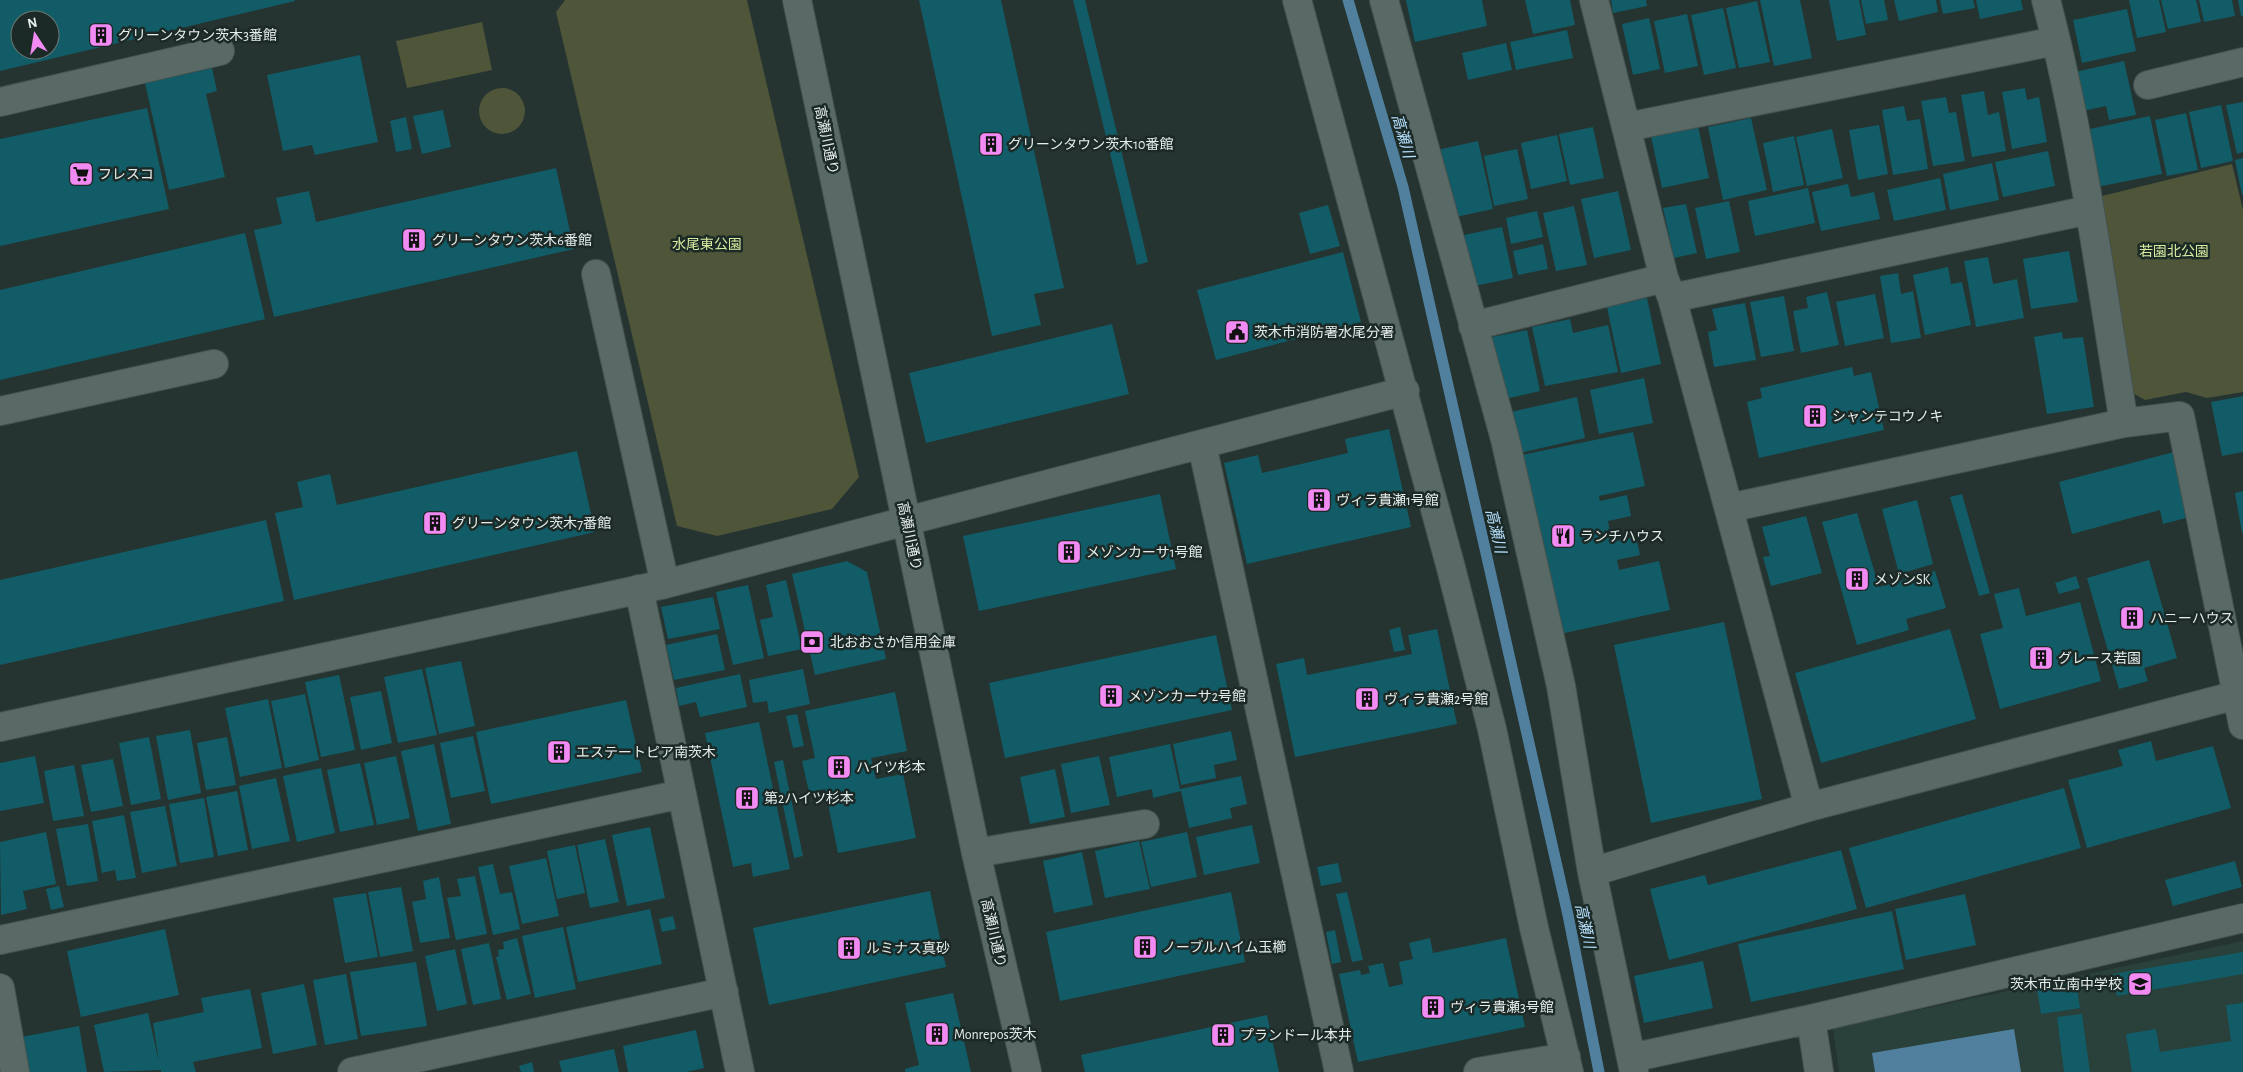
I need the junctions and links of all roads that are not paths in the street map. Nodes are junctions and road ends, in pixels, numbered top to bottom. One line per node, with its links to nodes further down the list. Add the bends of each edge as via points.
1 (797, 0): 22 (street, 高瀬川通り)
2 (1296, 0): 17 (street)
3 (1384, 0): 15 (street)
4 (1594, 0): 11 (street)
5 (2046, 0): 6 (street)
6 (2056, 41): 11 (street); 12 (street)
7 (220, 51): 10 (street)
8 (2243, 62): 9 (street)
9 (2148, 85)
10 (0, 102)
11 (1627, 127): 14 (street)
12 (2089, 210): 14 (street); 19 (street)
13 (596, 274): 23 (street)
14 (1668, 288): 15 (street); 21 (street)
15 (1473, 326): 32 (street, via 1505,439 1561,686)
16 (214, 364): 18 (street)
17 (1404, 391): 20 (street); 38 (street, via 1492,729)
18 (0, 411)
19 (2124, 423): 21 (street); 25 (street, via 2180,416)
20 (1202, 445): 22 (street); 44 (street)
21 (1729, 508): 29 (street)
22 (907, 519): 23 (street); 31 (street, 高瀬川通り)
23 (665, 584): 24 (street)
24 (639, 589): 27 (street); 28 (street)
25 (2238, 695): 26 (street); 29 (street)
26 (2243, 725)
27 (0, 727)
28 (682, 794): 34 (street); 36 (street)
29 (1810, 807): 32 (street)
30 (1145, 824): 31 (street)
31 (976, 853): 43 (street, 高瀬川通り)
32 (1592, 872): 39 (street)
33 (2243, 918): 37 (street)
34 (0, 940)
35 (0, 988): 40 (street)
36 (724, 992): 41 (street); 42 (street)
37 (1811, 1018): 39 (street); 46 (street)
38 (1567, 1065): 45 (street)
39 (1632, 1065)
40 (15, 1072)
41 (352, 1072)
42 (740, 1072)
43 (1027, 1072)
44 (1339, 1072)
45 (1478, 1072)
46 (1819, 1072)

